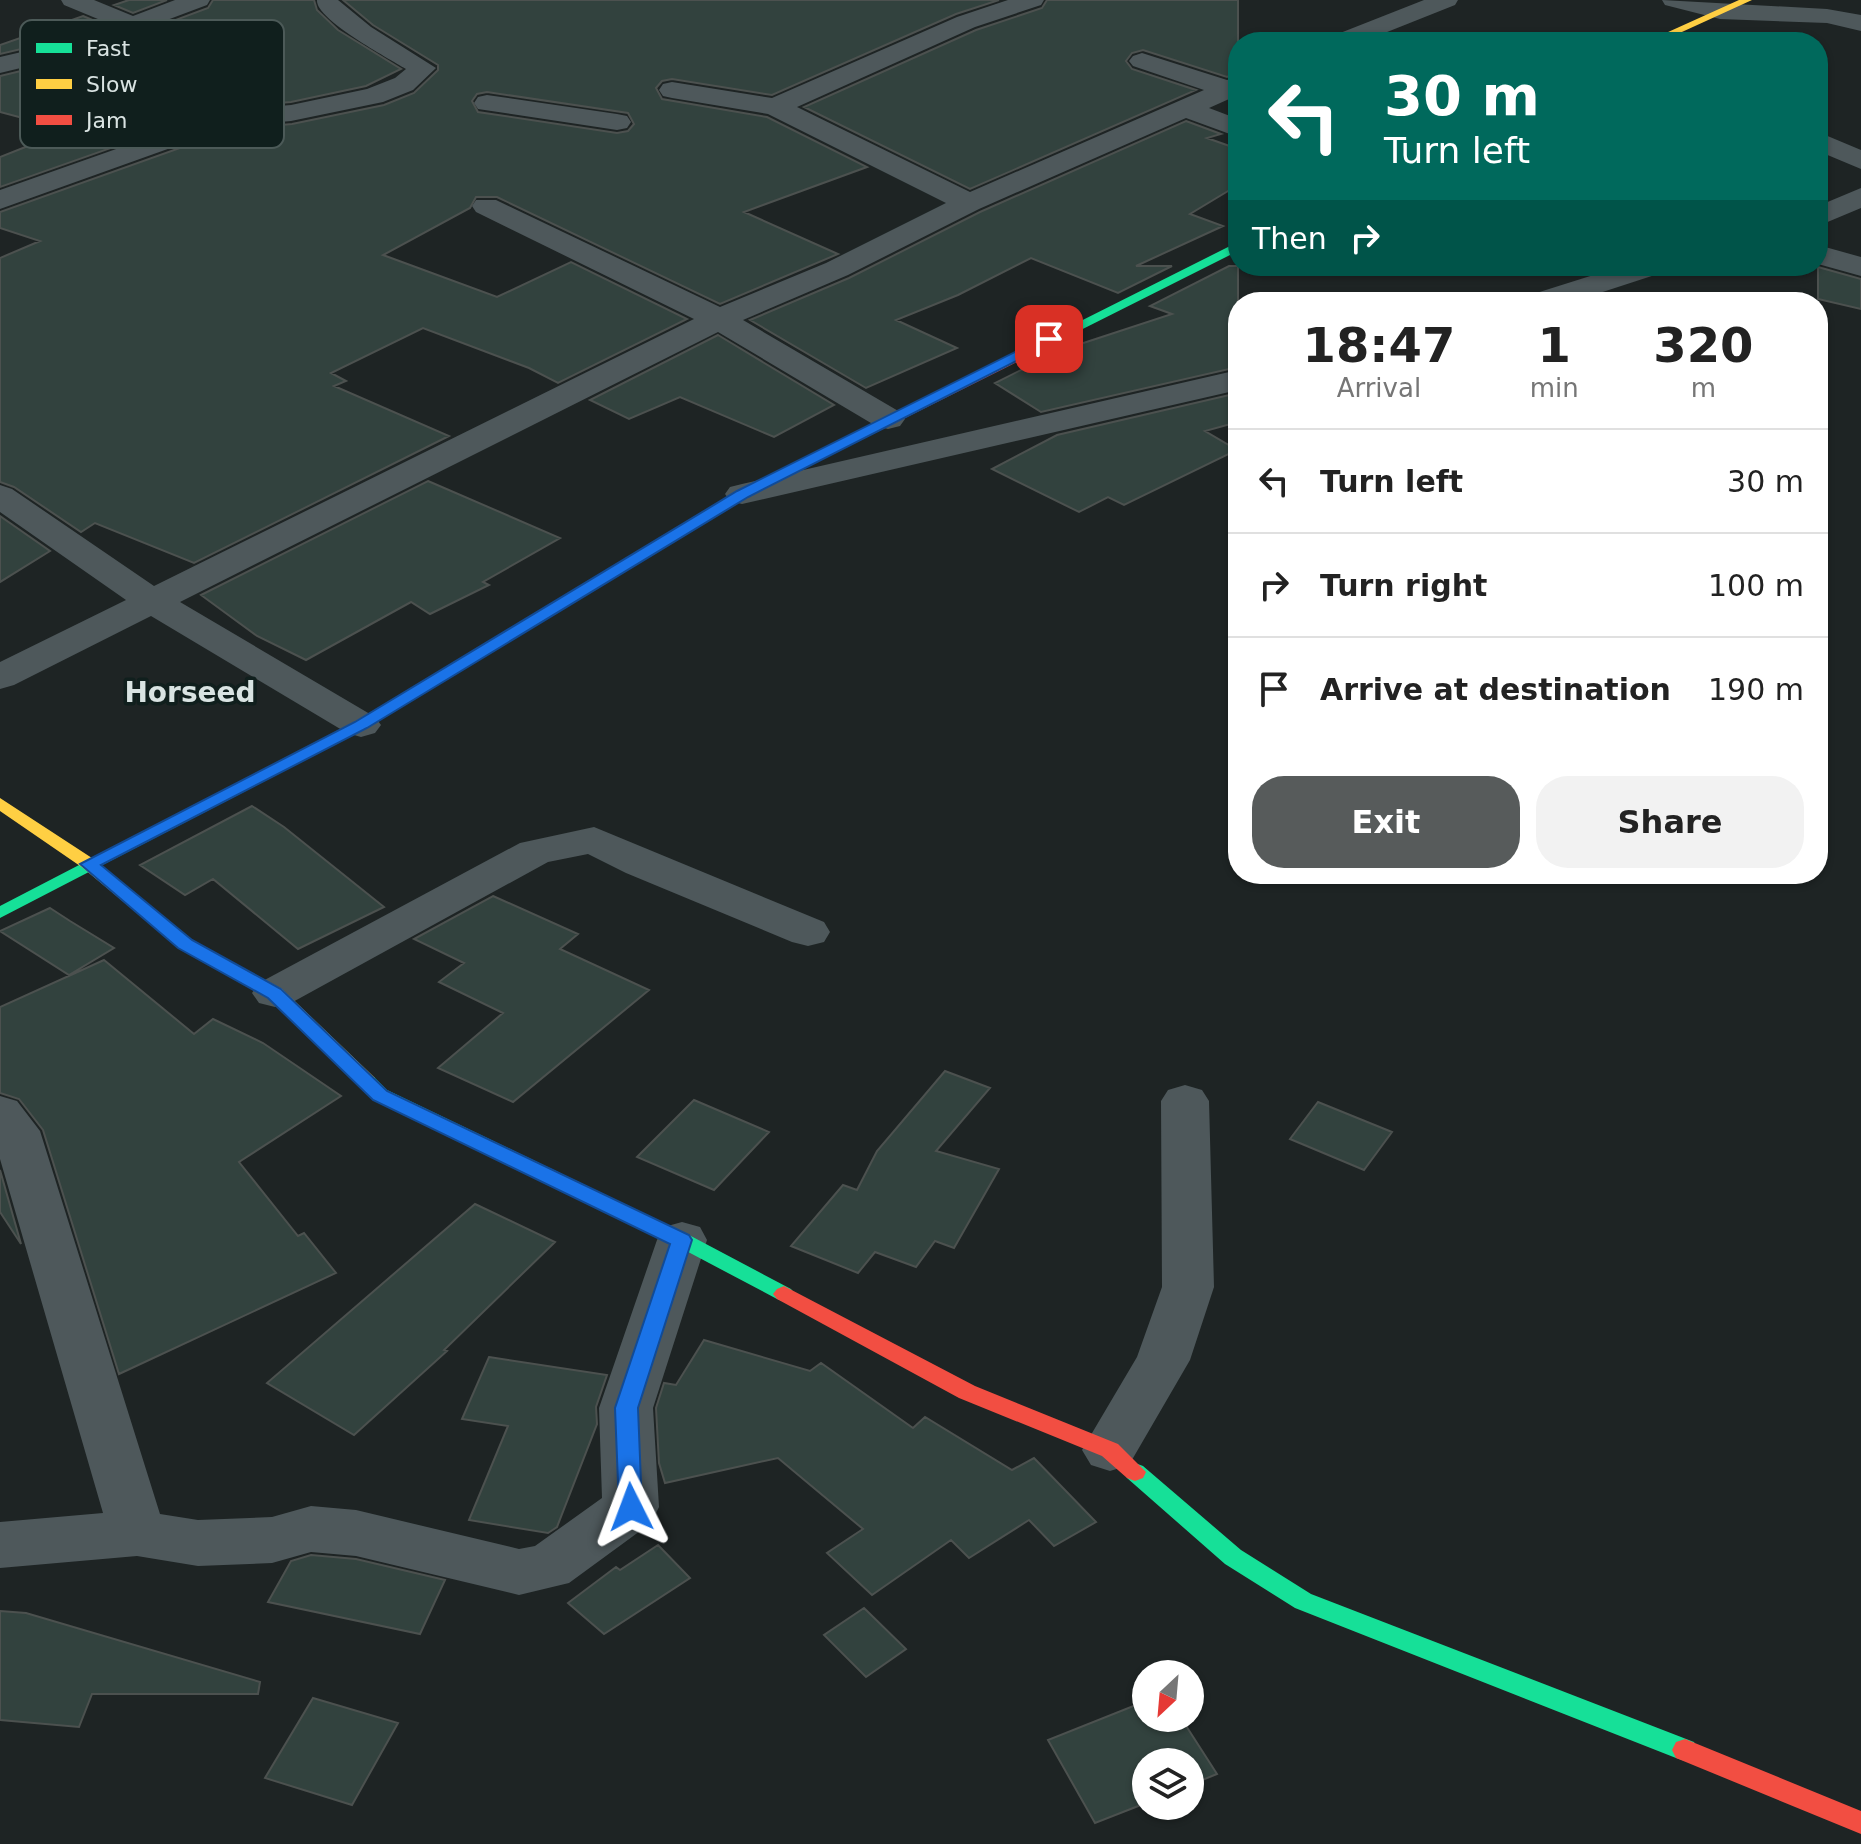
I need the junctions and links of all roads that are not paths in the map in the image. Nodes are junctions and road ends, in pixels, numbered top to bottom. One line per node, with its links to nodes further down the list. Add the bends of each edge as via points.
1 (73, 0): 9 (street)
2 (198, 0): 10 (street)
3 (1032, 0): 23 (street, via 966,22)
4 (1446, 0): 12 (street)
5 (1674, 0): 8 (street)
6 (1747, 0): 8 (street)
7 (327, 3): 25 (street, via 362,32 423,68 404,84 374,96)
8 (1720, 12): 11 (street, via 1827,16); 15 (street)
9 (122, 20)
10 (138, 20)
11 (1861, 23)
12 (1376, 26): 13 (street); 14 (street)
13 (1362, 32)
14 (1394, 32)
15 (1674, 32)
16 (20, 60): 18 (street)
17 (1142, 61): 19 (street)
18 (0, 65)
19 (1228, 86)
20 (672, 90): 23 (street)
21 (1228, 90): 24 (street)
22 (487, 103): 26 (street)
23 (775, 107): 33 (street)
24 (1189, 109): 27 (street); 33 (street)
25 (284, 114)
26 (617, 122)
27 (1228, 125)
28 (1828, 145): 30 (street)
29 (145, 148): 32 (street)
30 (1861, 161)
31 (1861, 197): 35 (street)
32 (0, 200)
33 (969, 203): 43 (street, via 837,269)
34 (486, 206): 43 (street)
35 (1828, 214)
36 (1828, 215): 37 (street)
37 (1861, 216)
38 (1228, 251): 45 (street)
39 (1828, 257): 40 (street)
40 (1861, 267)
41 (1622, 276): 42 (street)
42 (1572, 292)
43 (719, 319): 45 (street); 48 (street)
44 (1228, 382): 46 (street)
45 (888, 419): 46 (street)
46 (742, 494): 50 (street)
47 (0, 496): 48 (street)
48 (150, 600): 49 (street); 50 (street)
49 (0, 677)
50 (361, 725): 52 (street)
51 (0, 803): 52 (street)
52 (89, 864): 53 (street); 55 (street, via 185,944)
53 (0, 913)
54 (808, 932): 55 (street, via 594,840 535,852)
55 (275, 993): 58 (street, via 380,1095)
56 (1185, 1101): 59 (street, via 1188,1287 1163,1360)
57 (0, 1112): 60 (street, via 16,1131)
58 (682, 1240): 59 (street, via 967,1392); 60 (street, via 626,1408 631,1507 549,1567 519,1572 326,1530 272,1540 198,1543)
59 (1110, 1450): 62 (street, via 1233,1557 1303,1601)
60 (137, 1533): 61 (street)
61 (0, 1545)
62 (1861, 1823)

